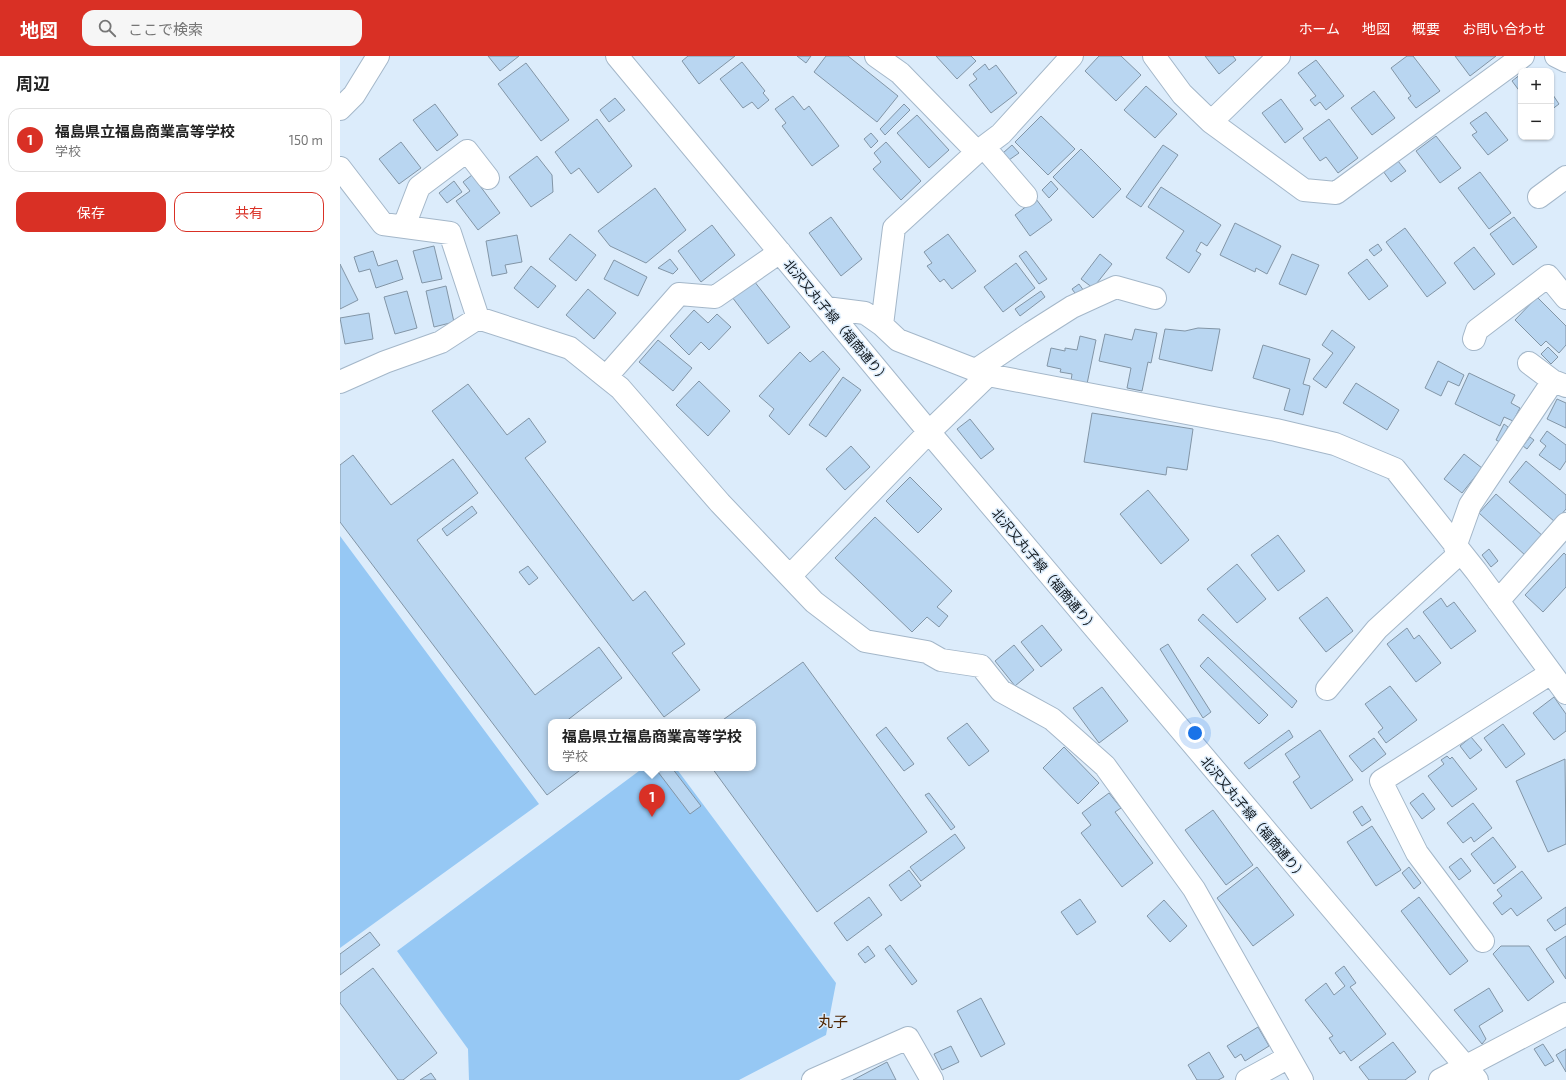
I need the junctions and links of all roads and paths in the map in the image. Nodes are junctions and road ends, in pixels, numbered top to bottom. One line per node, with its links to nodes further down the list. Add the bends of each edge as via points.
1 (378, 56): 10 (street, via 354,95)
2 (618, 56): 19 (street, 北沢又丸子線（福商通り）)
3 (876, 56): 12 (street, via 900,74)
4 (1072, 56): 12 (street, via 1001,134)
5 (1154, 56): 11 (street, via 1182,94)
6 (1279, 56): 11 (street)
7 (1523, 56): 11 (street, via 1336,193 1304,190)
8 (1556, 56): 9 (street)
9 (1566, 61)
10 (340, 109)
11 (1211, 122)
12 (981, 150): 16 (street); 24 (street, via 894,228)
13 (340, 168): 18 (street, via 384,224)
14 (1566, 177): 17 (street)
15 (488, 178): 18 (street, via 467,151 419,187)
16 (1026, 196)
17 (1539, 197)
18 (404, 226): 23 (street, via 450,233)
19 (780, 252): 22 (street, 北沢又丸子線（福商通り）); 28 (street, via 715,297 679,294)
20 (1155, 298): 27 (street, via 1116,287 1072,307 1031,333)
21 (1566, 298): 25 (street, via 1548,276 1477,330)
22 (826, 308): 24 (street, via 865,313); 31 (street, 北沢又丸子線（福商通り）)
23 (478, 318): 28 (street, via 570,348); 29 (street, via 441,342 385,362)
24 (882, 325): 27 (street, via 898,340)
25 (1474, 339)
26 (1529, 363): 30 (street)
27 (982, 373): 31 (street); 33 (street, via 1336,444 1395,469)
28 (606, 376): 34 (street, via 620,388 720,503)
29 (340, 382)
30 (1560, 384): 33 (street, via 1470,505)
31 (929, 432): 34 (street); 42 (street, 北沢又丸子線（福商通り）)
32 (1566, 524): 35 (street)
33 (1458, 550): 35 (street); 37 (street, via 1377,629)
34 (790, 576): 41 (street, via 814,602 865,641 927,652 941,660 981,666 1000,691 1052,719 1105,766 1194,889)
35 (1498, 601): 36 (street)
36 (1551, 673): 38 (street); 39 (street, via 1381,781 1418,853)
37 (1326, 689)
38 (1566, 693)
39 (1483, 941)
40 (1566, 1014): 42 (street)
41 (1289, 1057): 45 (street); 46 (street)
42 (1471, 1073): 47 (street)
43 (813, 1080): 44 (street, via 908,1038)
44 (932, 1080)
45 (1247, 1080)
46 (1302, 1080)
47 (1440, 1080)

